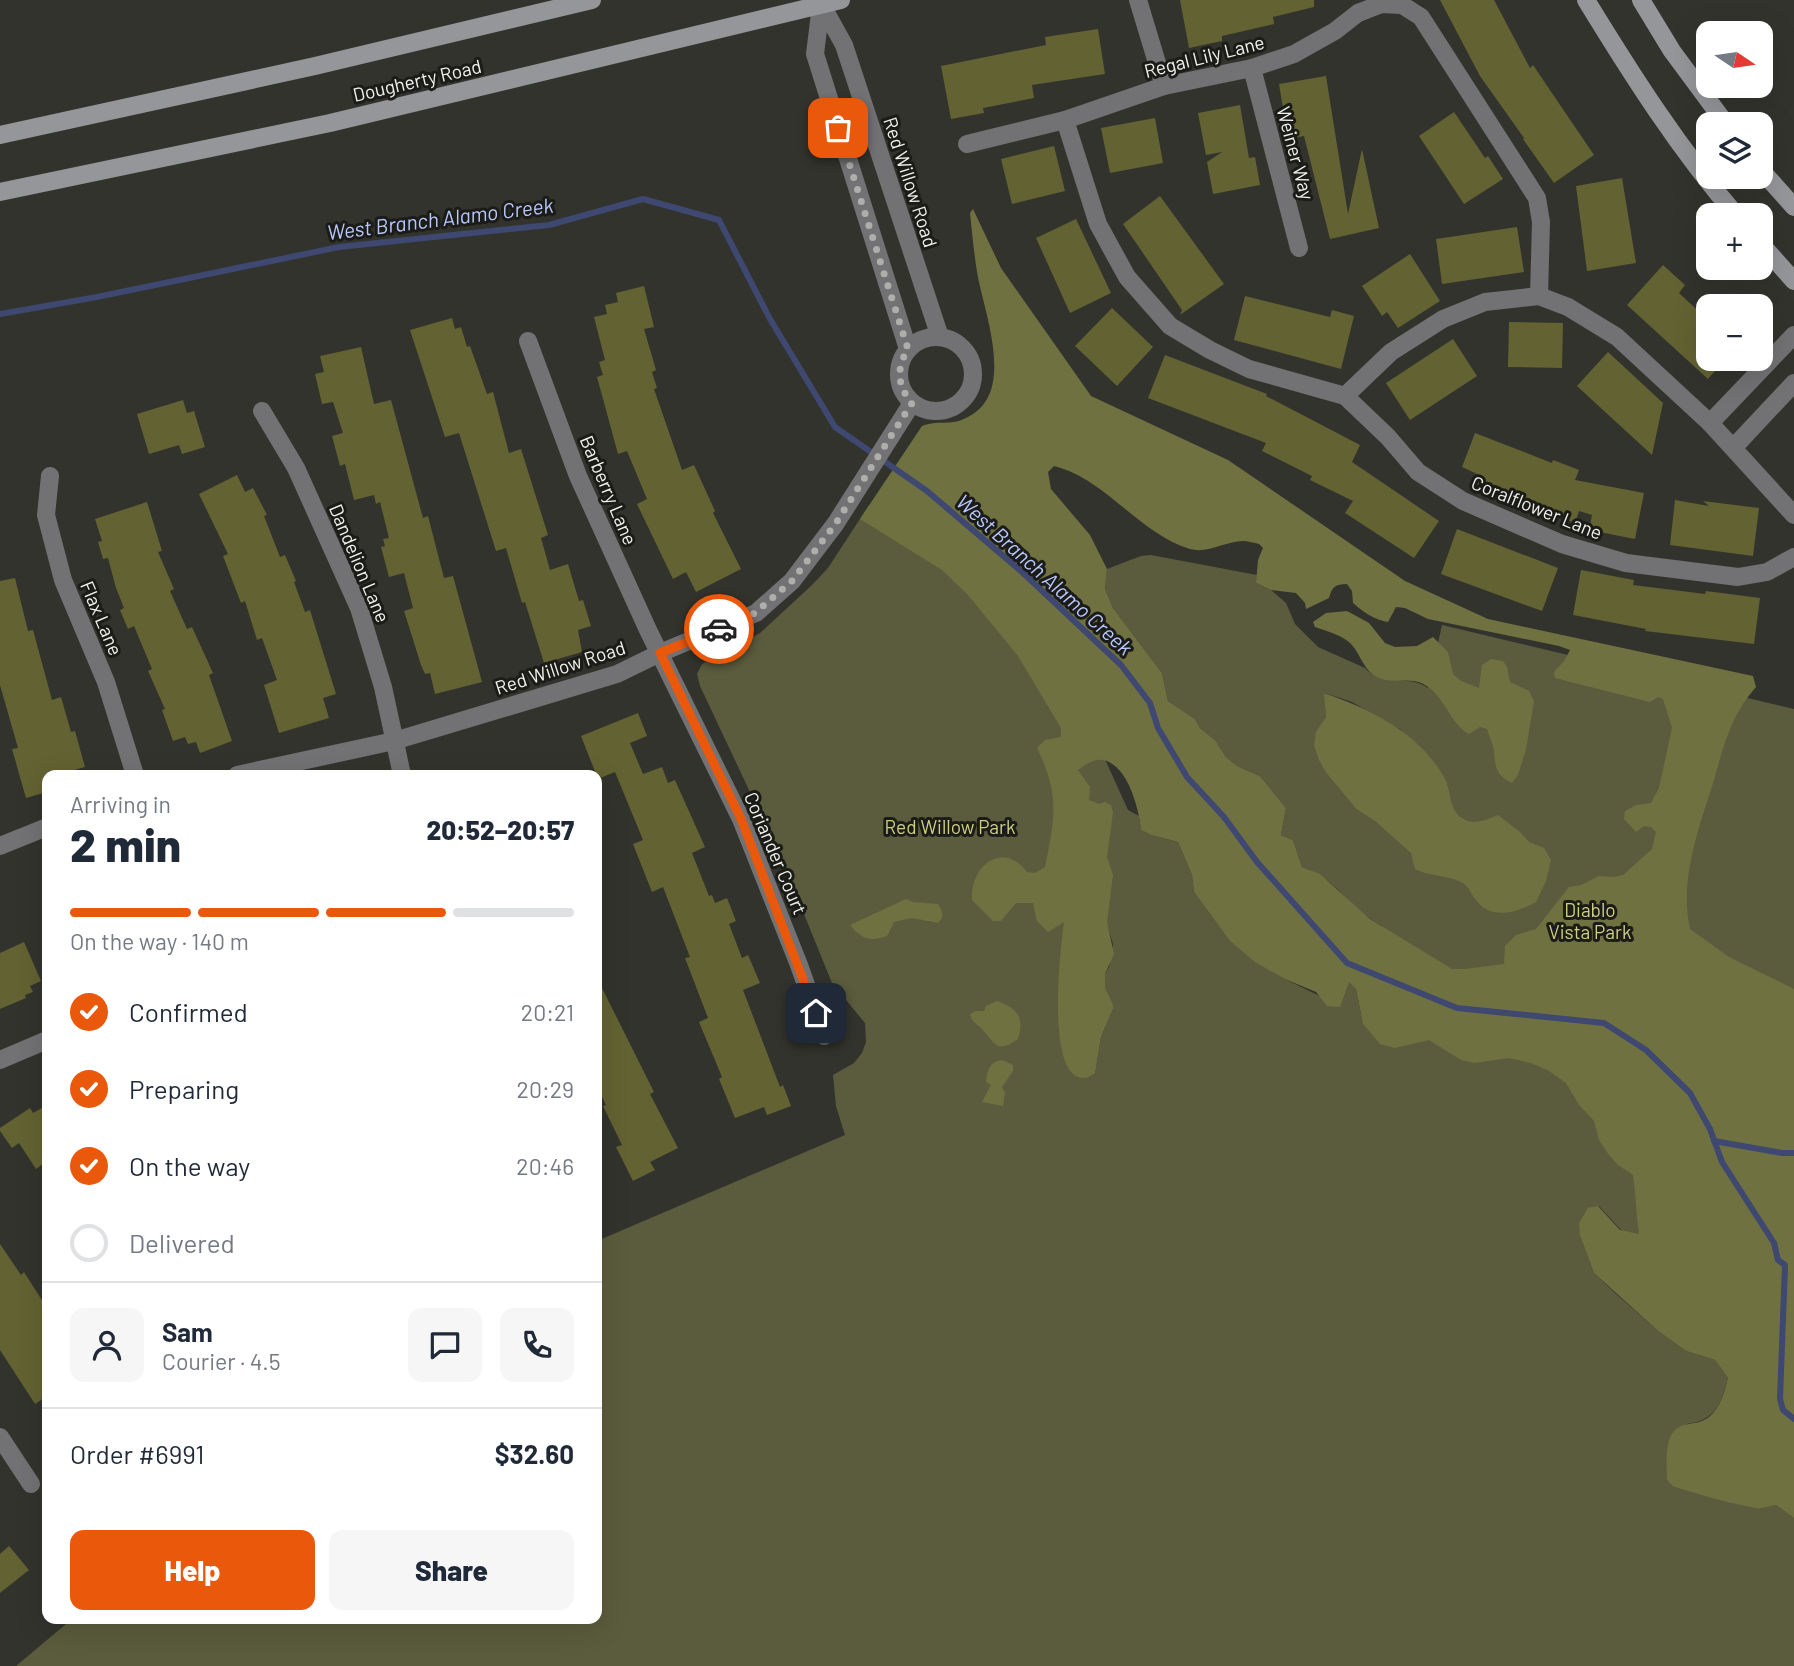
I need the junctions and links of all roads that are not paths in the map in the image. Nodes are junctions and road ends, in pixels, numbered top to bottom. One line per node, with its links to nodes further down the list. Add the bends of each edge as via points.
1 (592, 0): 11 (main road, Dougherty Road)
2 (841, 0): 6 (main road, Dougherty Road)
3 (1138, 0): 8 (street)
4 (1587, 0): 15 (main road, via 1642,90)
5 (1641, 0): 9 (main road)
6 (820, 3): 14 (main road, Dougherty Road, via 330,123); 22 (street, Red Willow Road, via 844,45); 24 (street, via 815,54)
7 (1252, 68): 8 (street, Regal Lily Lane); 17 (street, Weiner Way); 20 (street, Regal Lily Lane, via 1294,54 1335,32 1359,12 1381,4 1402,5 1421,17 1537,198 1541,222)
8 (1164, 86): 10 (street, Regal Lily Lane)
9 (1717, 112)
10 (1065, 120): 12 (street, Regal Lily Lane); 26 (street, Coralflower Lane, via 1098,224 1127,277 1170,326 1249,369)
11 (0, 135)
12 (967, 144)
13 (1773, 184): 16 (main road)
14 (0, 192)
15 (1725, 203)
16 (1794, 207)
17 (1299, 248)
18 (1773, 258): 19 (main road)
19 (1794, 281)
20 (1539, 296): 26 (street, via 1485,302 1443,319 1391,352); 29 (street, via 1568,307 1617,337)
21 (1794, 335): 29 (street)
22 (940, 337): 24 (street, via 923,339); 27 (street, via 968,355 974,376 971,387 958,405 949,409 930,411)
23 (528, 341): 34 (street, Barberry Lane, via 578,476)
24 (908, 349): 27 (street, via 899,377)
25 (1794, 383): 30 (street)
26 (1345, 396): 33 (street, Coralflower Lane, via 1418,472 1463,501 1562,544 1626,563 1738,577 1767,572)
27 (912, 403): 34 (street, Red Willow Road, via 836,523 792,581 755,613)
28 (262, 411): 35 (street, Dandelion Lane, via 296,468 359,608)
29 (1710, 423): 30 (street)
30 (1734, 447): 32 (street)
31 (50, 476): 36 (street, Flax Lane, via 46,515 62,580 106,682)
32 (1794, 515)
33 (1794, 557)
34 (660, 653): 35 (street, Red Willow Road, via 617,674); 41 (street, Coriander Court, via 741,819)
35 (394, 741): 37 (street, Red Willow Road); 38 (street, Dandelion Lane)
36 (133, 770)
37 (260, 770)
38 (401, 770)
39 (42, 829): 40 (street)
40 (0, 846)
41 (824, 1037)
42 (42, 1042): 43 (street)
43 (0, 1060)
44 (0, 1437): 45 (street)
45 (31, 1484)

